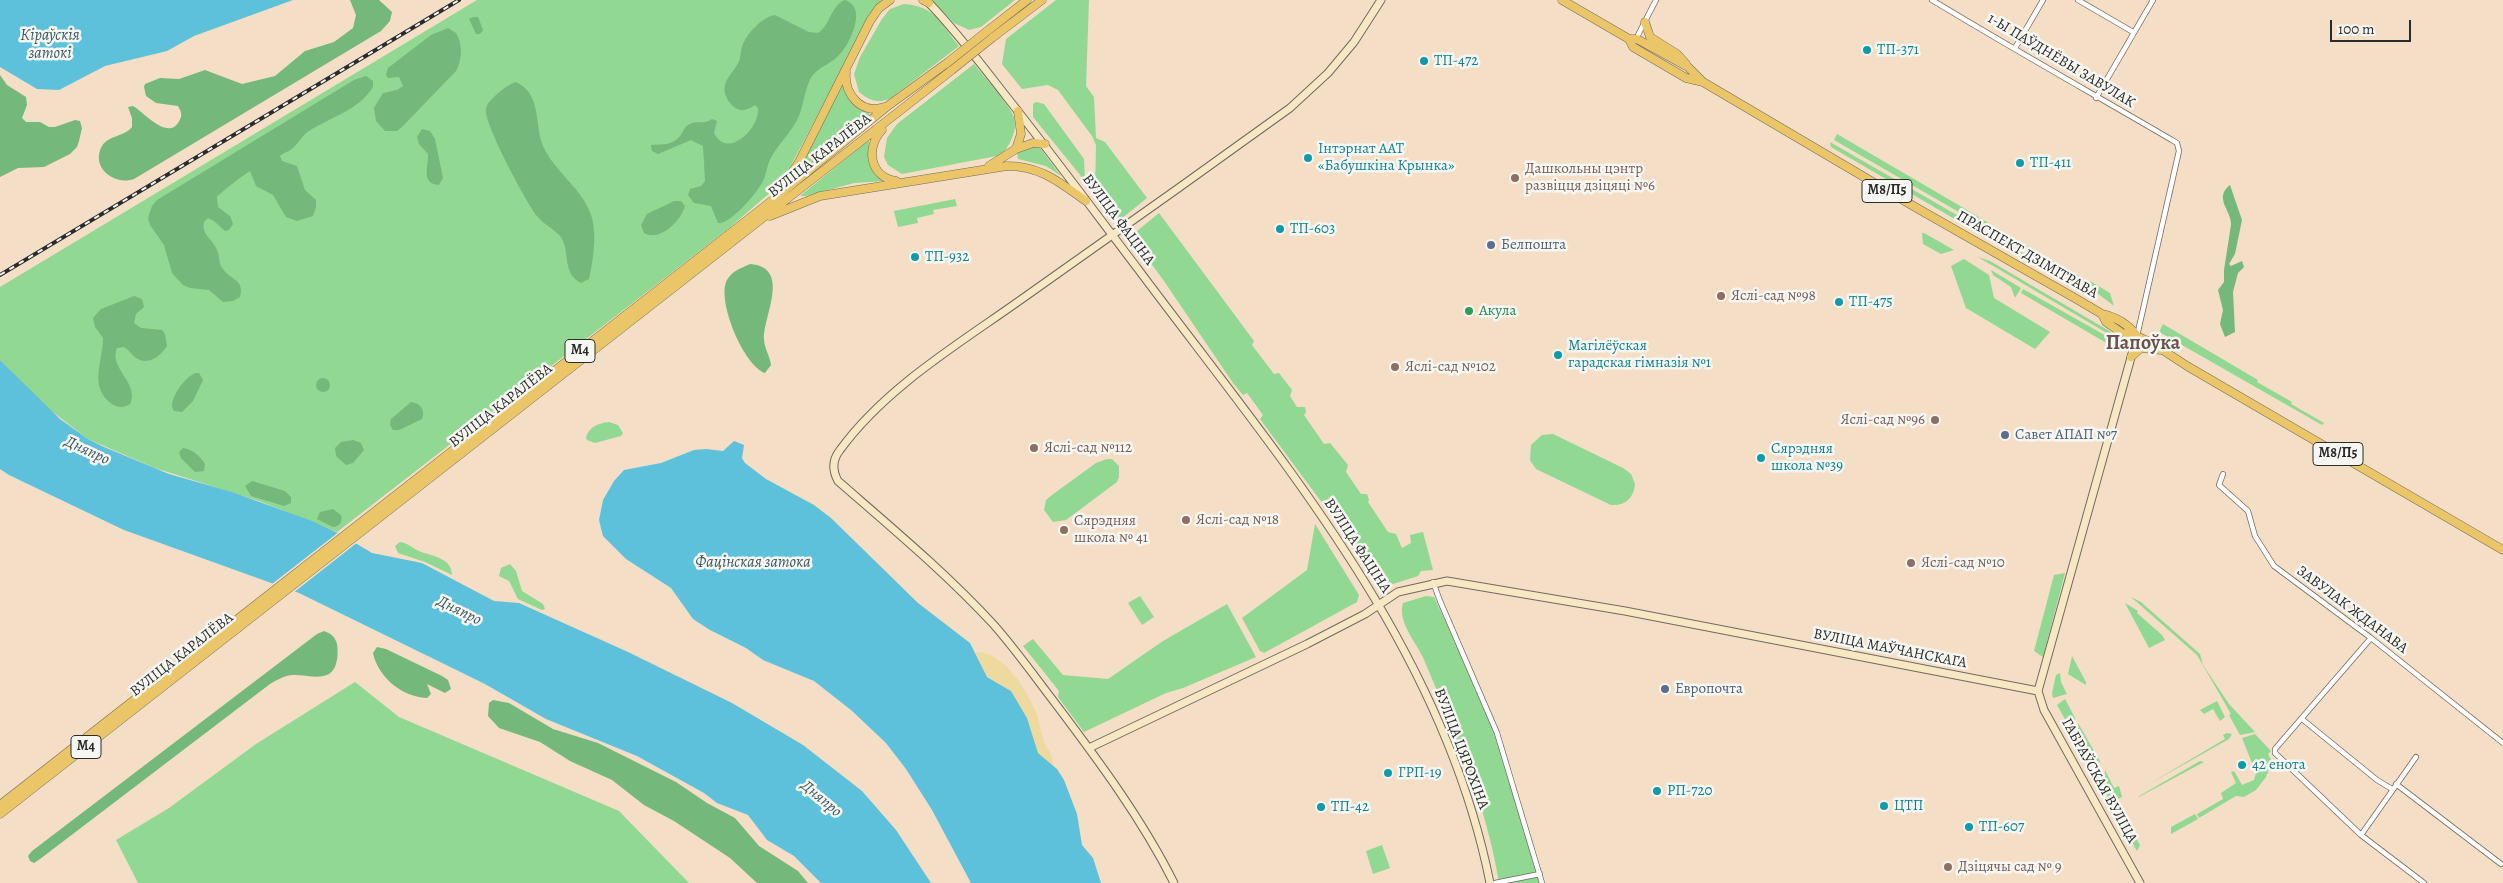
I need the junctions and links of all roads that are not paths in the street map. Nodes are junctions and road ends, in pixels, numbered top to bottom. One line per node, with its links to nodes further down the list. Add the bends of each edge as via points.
1 (890, 0): 19 (main road, via 870,21)
2 (1027, 0): 16 (main road, ВУЛІЦА КАРАЛЁВА / М4)
3 (1042, 0): 16 (main road, ВУЛІЦА КАРАЛЁВА / М4)
4 (1381, 0): 34 (main road, via 1354,42 1328,73 1290,108)
5 (1562, 0): 17 (main road, ПРАСПЕКТ ДЗІМІТРАВА / М8/П5)
6 (1656, 0): 14 (street)
7 (1932, 0): 13 (street, 1-Ы ПАЎДНЁВЫ ЗАВУЛАК)
8 (1944, 0): 13 (street)
9 (2043, 0): 18 (street)
10 (2078, 0): 15 (street)
11 (2153, 0): 15 (street)
12 (926, 1): 25 (main road, ВУЛІЦА ФАЦІНА, via 950,24)
13 (1941, 5): 18 (street, 1-Ы ПАЎДНЁВЫ ЗАВУЛАК)
14 (1645, 22): 17 (street); 21 (main road, via 1650,36 1677,54)
15 (2133, 32): 23 (street)
16 (989, 35): 20 (main road, ВУЛІЦА КАРАЛЁВА / М4, bridge)
17 (1633, 41): 21 (main road); 22 (main road, ПРАСПЕКТ ДЗІМІТРАВА / М8/П5, via 1686,78)
18 (2016, 48): 23 (street, 1-Ы ПАЎДНЁВЫ ЗАВУЛАК)
19 (847, 67): 24 (main road, via 846,88 860,105 878,109); 31 (main road, via 799,162)
20 (949, 67): 24 (main road, ВУЛІЦА КАРАЛЁВА / М4); 26 (main road, ВУЛІЦА КАРАЛЁВА / М4)
21 (1688, 67): 22 (main road)
22 (1703, 82): 35 (main road, ПРАСПЕКТ ДЗІМІТРАВА / М8/П5, via 2102,314 2106,322 2122,333)
23 (2096, 98): 35 (street, 1-Ы ПАЎДНЁВЫ ЗАВУЛАК, via 2177,143 2179,151)
24 (888, 105): 31 (main road, ВУЛІЦА КАРАЛЁВА / М4)
25 (1018, 112): 27 (main road, ВУЛІЦА ФАЦІНА); 28 (main road, via 1021,134)
26 (897, 113): 30 (main road, via 875,137 872,161 881,176); 33 (main road, ВУЛІЦА КАРАЛЁВА / М4)
27 (1045, 144): 28 (main road, via 1033,143); 32 (main road, ВУЛІЦА ФАЦІНА)
28 (1016, 149): 29 (main road)
29 (986, 167): 30 (main road); 32 (main road, via 1025,166 1046,173)
30 (905, 183): 33 (main road, via 820,196)
31 (774, 199): 39 (main road, ВУЛІЦА КАРАЛЁВА / М4)
32 (1086, 201): 34 (main road, ВУЛІЦА ФАЦІНА)
33 (762, 220): 39 (main road, ВУЛІЦА КАРАЛЁВА / М4)
34 (1112, 235): 42 (main road, ВУЛІЦА ФАЦІНА, via 1328,524); 48 (main road, via 939,358 872,412 839,451 833,464 838,481 923,554 994,625)
35 (2137, 336): 36 (main road, ПРАСПЕКТ ДЗІМІТРАВА / М8/П5); 37 (main road)
36 (2163, 350): 37 (main road, via 2141,348); 40 (main road, ПРАСПЕКТ ДЗІМІТРАВА / М8/П5)
37 (2131, 357): 45 (main road)
38 (2222, 474): 43 (street, ЗАВУЛАК ЖДАНАВА, via 2219,485 2248,511 2255,536 2274,566)
39 (421, 481): 44 (main road, ВУЛІЦА КАРАЛЁВА / М4)
40 (2503, 550)
41 (1433, 582): 42 (main road, ВУЛІЦА МАЎЧАНСКАГА, via 1398,592); 45 (main road, ВУЛІЦА МАЎЧАНСКАГА, via 1460,581); 55 (street, via 1497,733)
42 (1380, 604): 48 (main road, ВУЛІЦА ФАЦІНА, via 1307,644); 57 (main road, ВУЛІЦА ЦЯРОХІНА, via 1439,721 1476,828)
43 (2371, 638): 46 (street); 47 (street, ЗАВУЛАК ЖДАНАВА)
44 (170, 677): 51 (main road, ВУЛІЦА КАРАЛЁВА / М4); 52 (main road, ВУЛІЦА КАРАЛЁВА / М4)
45 (2038, 691): 60 (main road, ГАБРАЎСКАЯ ВУЛІЦА, via 2044,710)
46 (2302, 718): 50 (street, via 2378,780); 53 (street, via 2275,749 2276,757)
47 (2503, 743)
48 (1089, 748): 56 (main road)
49 (2416, 758): 50 (street)
50 (2394, 787): 53 (street); 54 (street)
51 (0, 805)
52 (0, 814)
53 (2361, 835): 61 (street)
54 (2501, 864)
55 (1540, 874): 58 (street); 59 (street)
56 (1174, 883)
57 (1490, 883)
58 (1495, 883)
59 (1542, 883)
60 (2140, 883)
61 (2424, 883)

